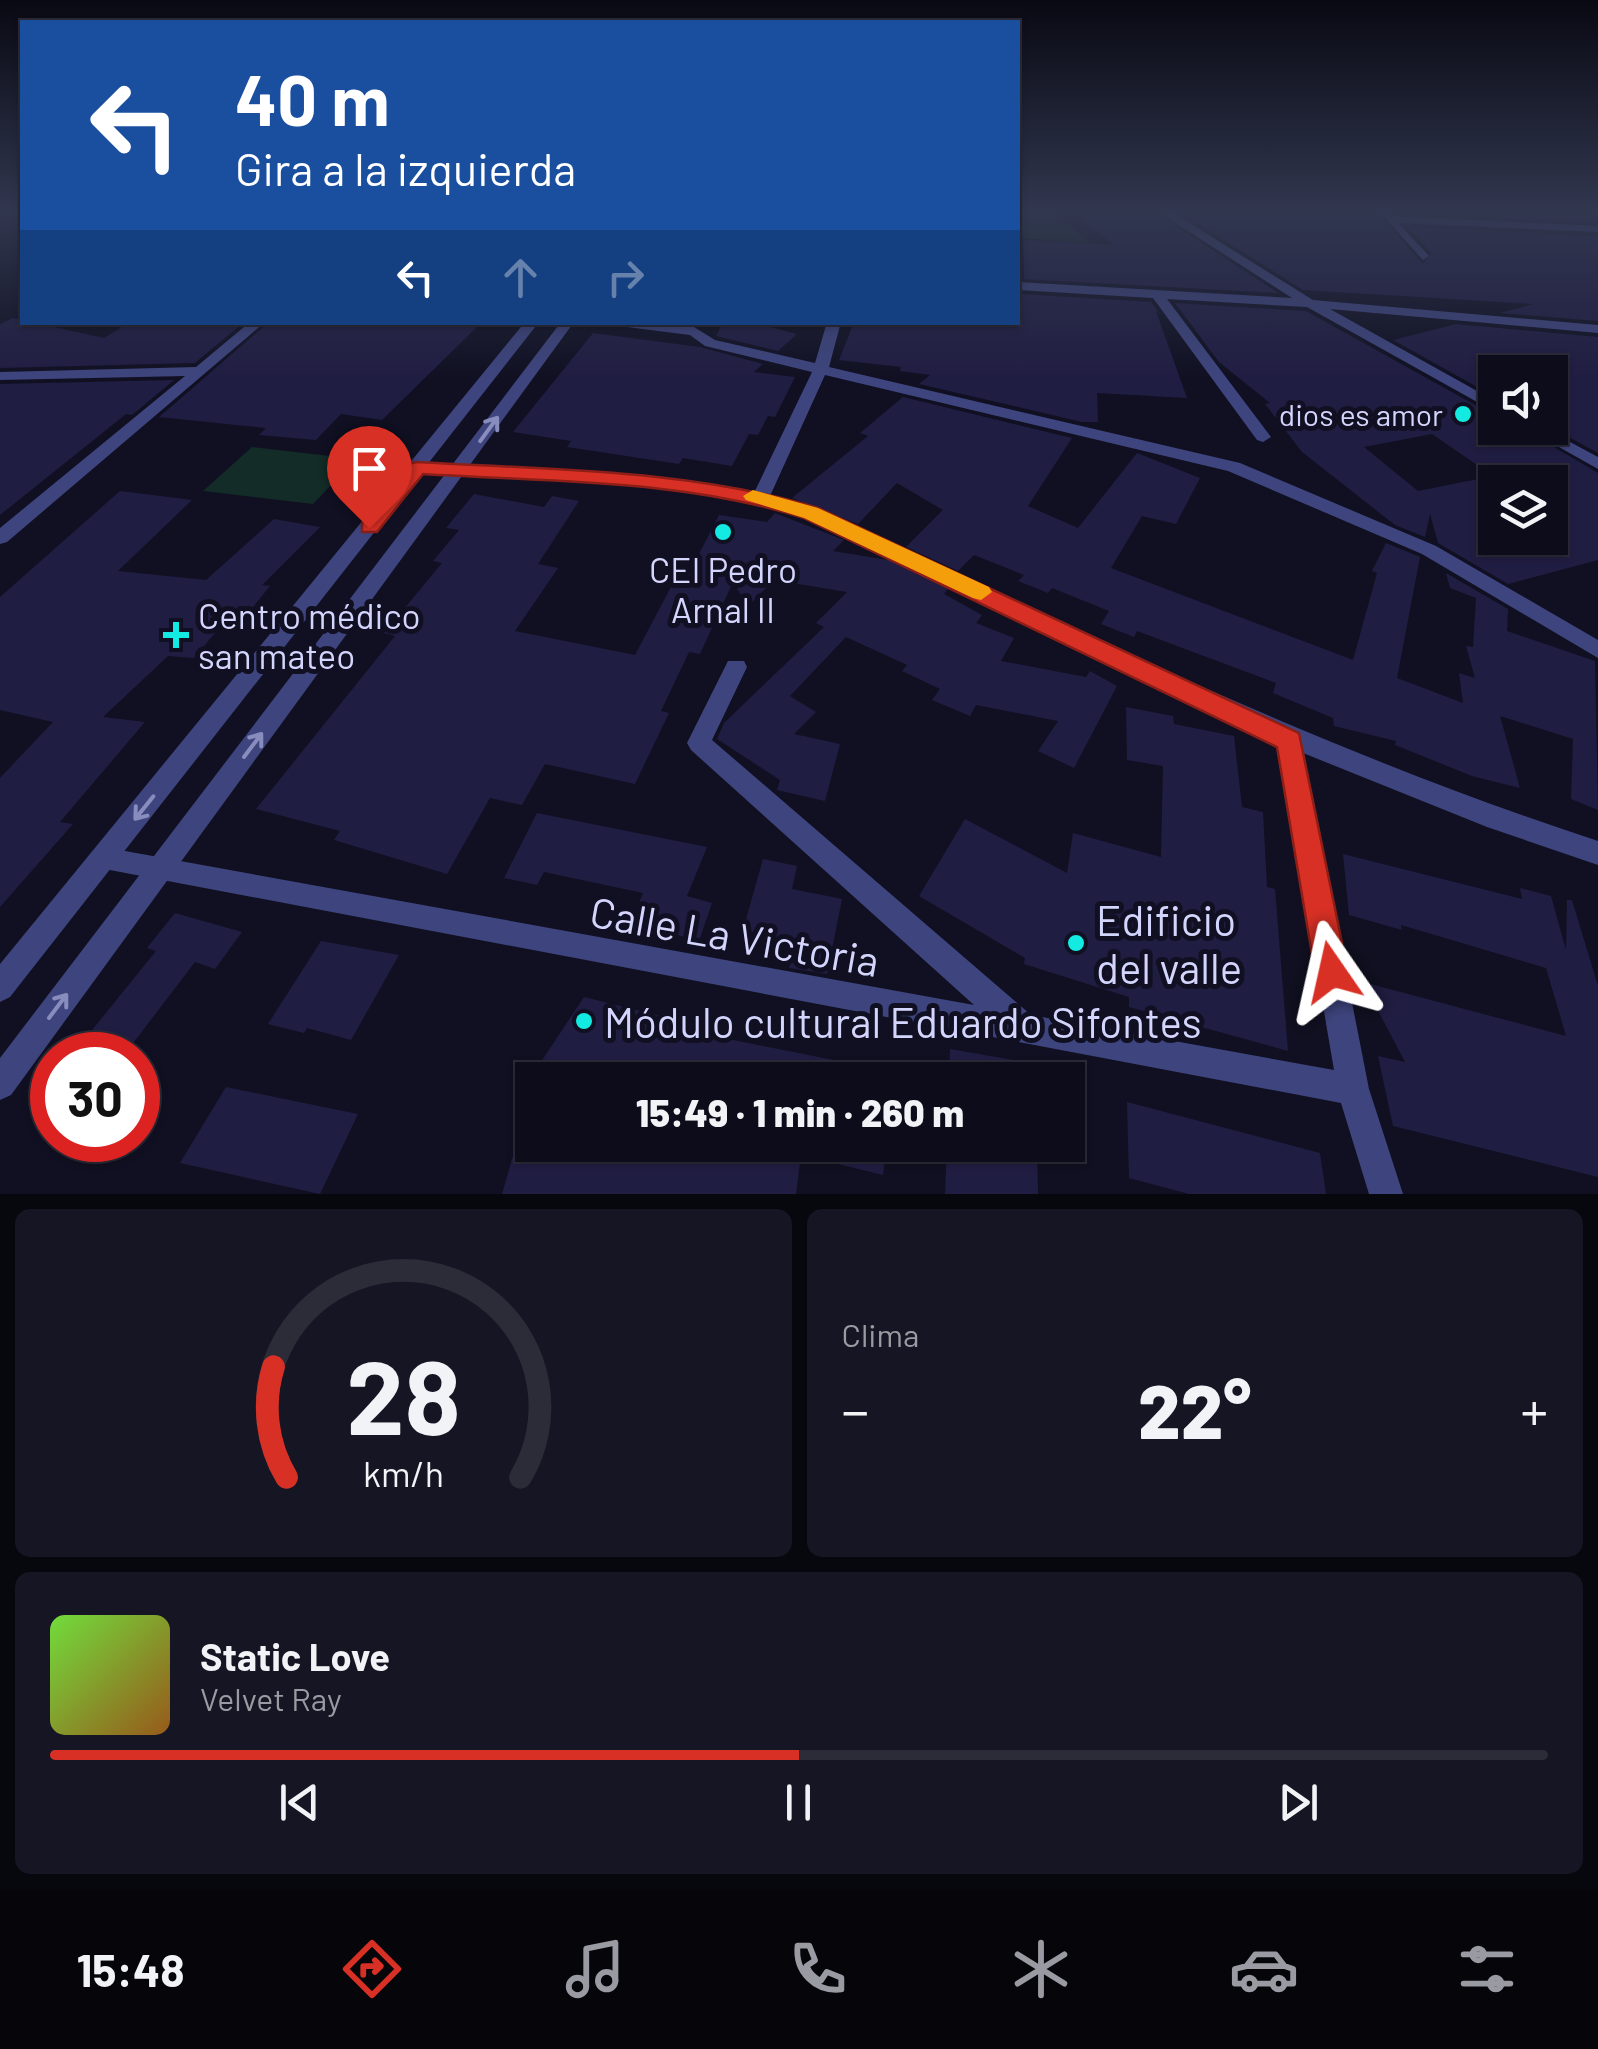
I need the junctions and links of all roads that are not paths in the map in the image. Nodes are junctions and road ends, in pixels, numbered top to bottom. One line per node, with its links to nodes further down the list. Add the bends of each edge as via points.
1 (1250, 267): 4 (street)
2 (1020, 286): 3 (street)
3 (1158, 295): 4 (street); 16 (street)
4 (1308, 303): 11 (street); 15 (street)
5 (255, 325): 13 (street)
6 (531, 325): 19 (street)
7 (566, 325): 20 (street, one-way to 7)
8 (666, 325): 10 (street)
9 (833, 325): 12 (street)
10 (697, 327): 12 (street, via 710,343)
11 (1598, 329)
12 (821, 368): 21 (street); 23 (street, via 1234,467 1429,550)
13 (201, 371): 14 (street); 22 (street)
14 (0, 376)
15 (1478, 398)
16 (1264, 438)
17 (1563, 445): 18 (street)
18 (1598, 464)
19 (418, 468): 20 (street); 27 (street, one-way to 27)
20 (458, 470): 21 (street, via 674,484); 28 (street, one-way to 20)
21 (761, 497): 25 (street, via 811,513)
22 (0, 538)
23 (1598, 650)
24 (736, 667): 30 (street, via 699,743)
25 (1289, 740): 26 (street); 32 (street)
26 (1598, 853)
27 (103, 859): 28 (street, Calle La Victoria); 29 (street)
28 (159, 872): 30 (street, Calle La Victoria); 31 (street, one-way to 28)
29 (0, 987)
30 (1027, 1032): 32 (street, Calle La Victoria)
31 (0, 1084)
32 (1353, 1089): 33 (street)
33 (1386, 1194)

